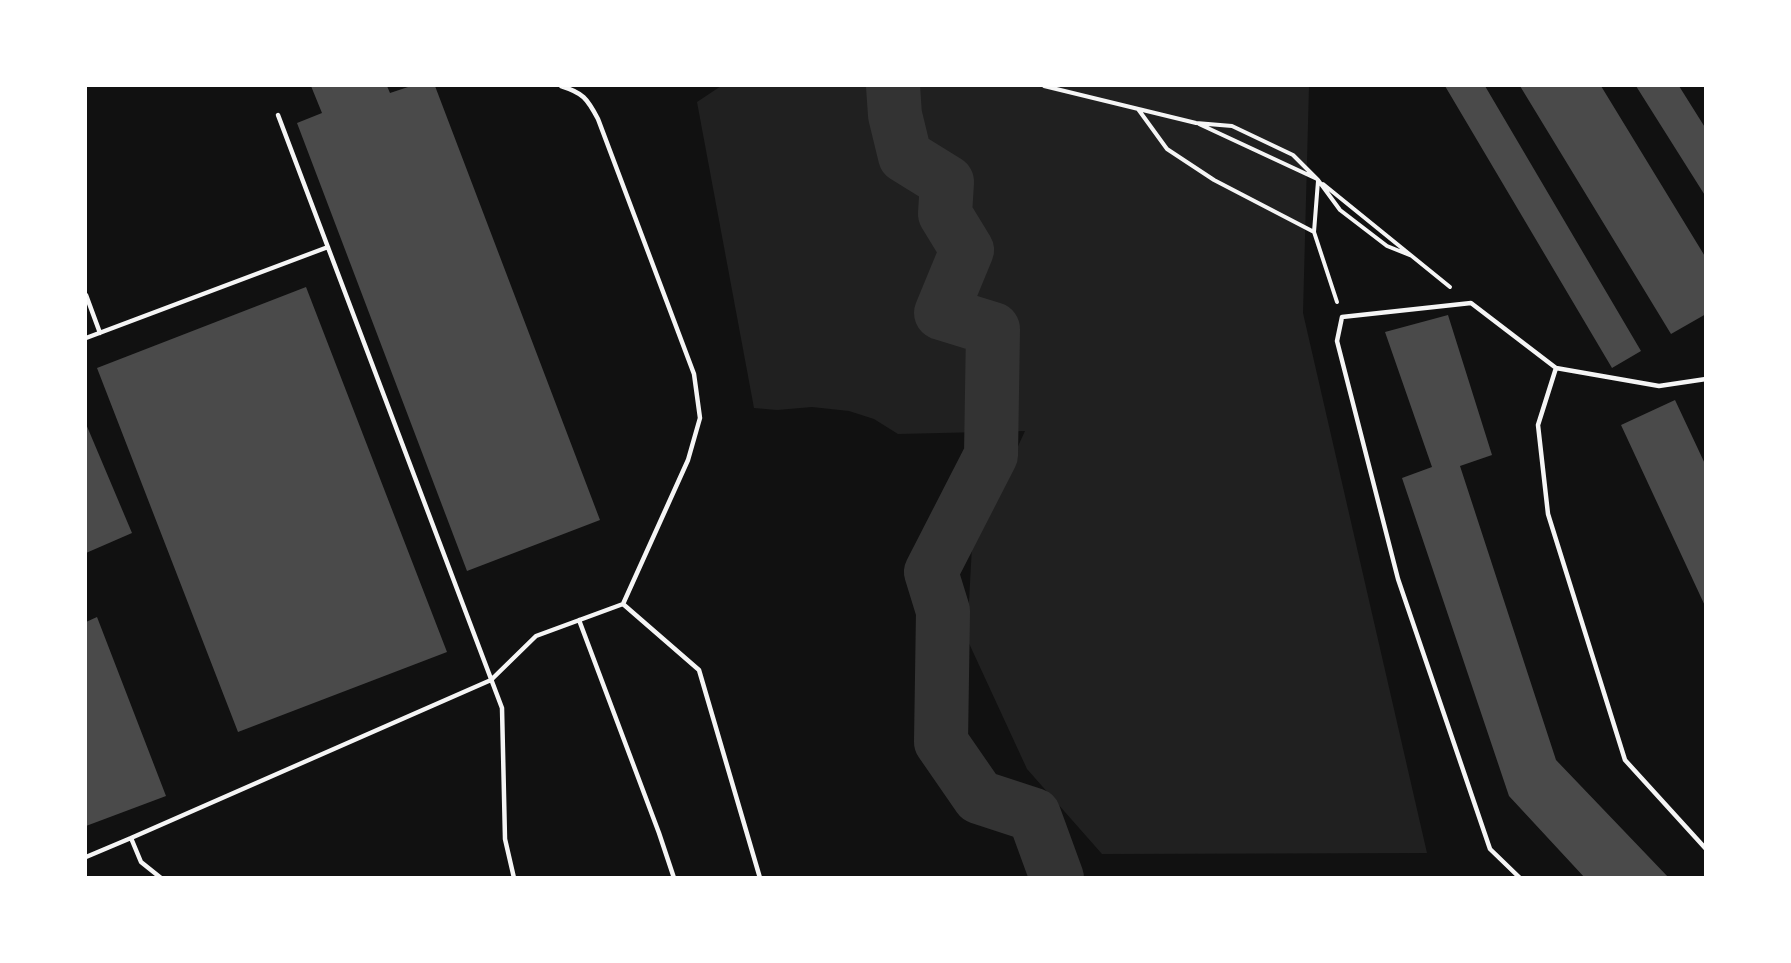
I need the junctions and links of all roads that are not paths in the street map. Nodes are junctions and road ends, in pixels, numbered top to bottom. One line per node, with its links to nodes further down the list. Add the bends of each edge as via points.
1 (561, 86): 9 (lane, via 588,100 598,119 694,374 700,418 688,460)
2 (278, 115): 3 (lane)
3 (328, 247): 5 (lane); 11 (lane)
4 (86, 295): 5 (lane)
5 (100, 333): 6 (lane)
6 (86, 338)
7 (1556, 368): 8 (lane, via 1659,386); 13 (lane, via 1538,425 1548,514 1625,760); 19 (lane, via 1471,303 1342,317 1337,341 1398,579 1490,849)
8 (1706, 379)
9 (623, 604): 10 (lane); 18 (lane, via 699,670)
10 (579, 620): 11 (lane, via 536,636); 17 (lane)
11 (491, 680): 12 (lane); 16 (lane, via 502,708 505,839)
12 (131, 838): 14 (lane); 15 (lane, via 141,862)
13 (1706, 849)
14 (86, 857)
15 (161, 878)
16 (514, 878)
17 (674, 878)
18 (760, 878)
19 (1520, 878)

